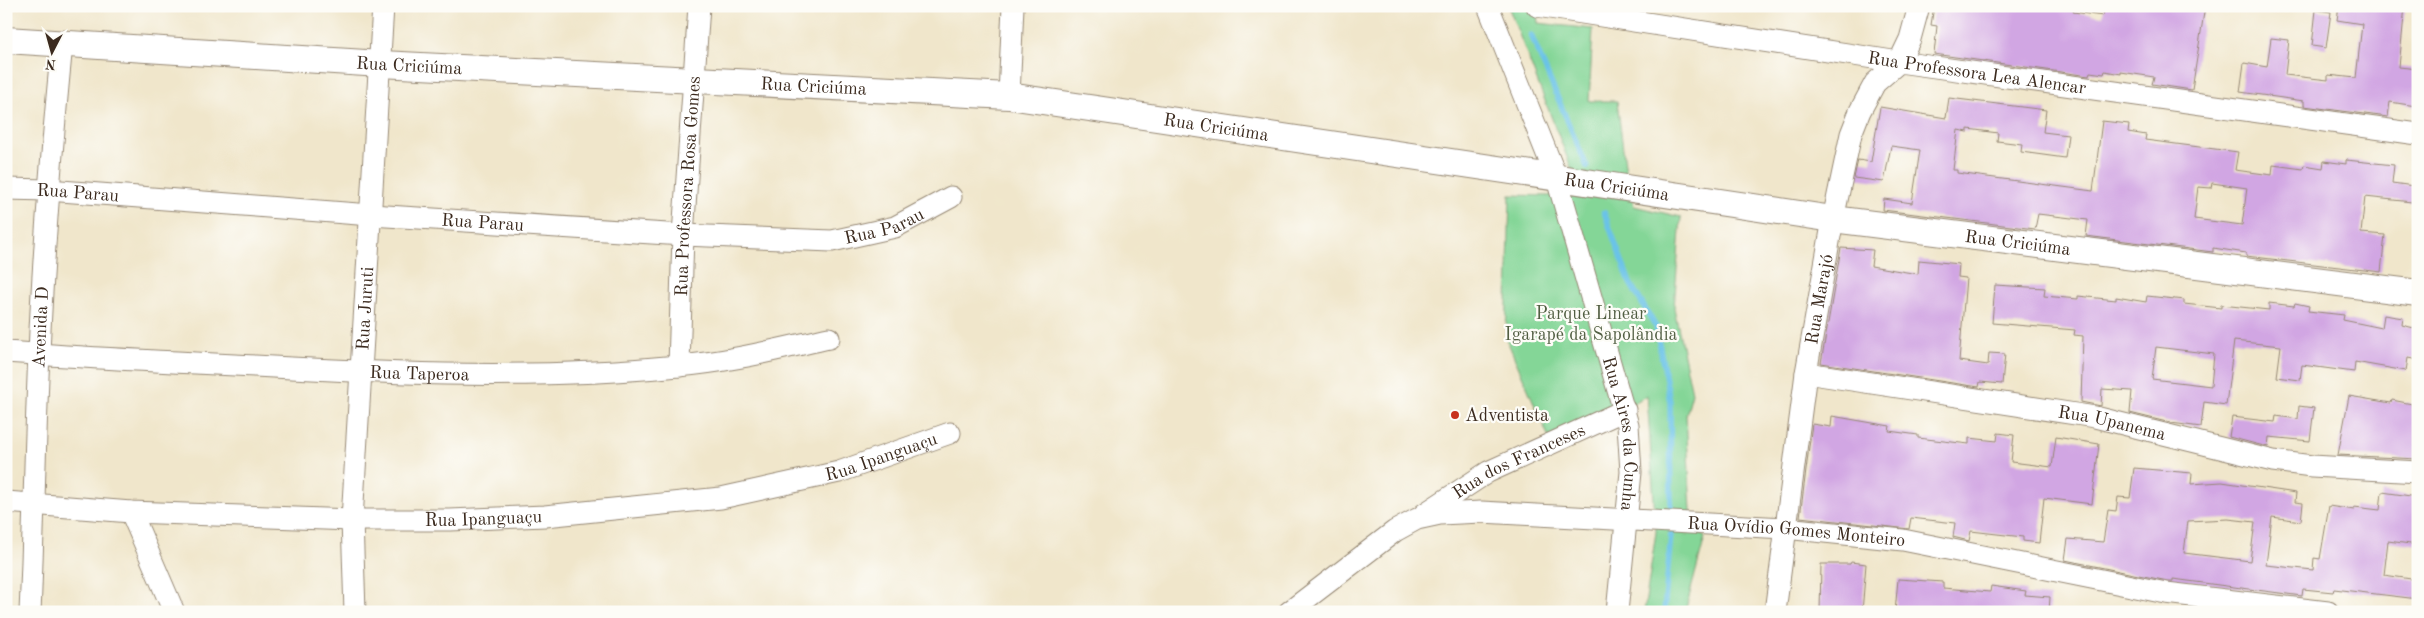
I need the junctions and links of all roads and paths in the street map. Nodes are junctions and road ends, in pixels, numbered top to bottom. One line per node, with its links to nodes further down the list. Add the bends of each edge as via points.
1 (383, 6): 10 (street, Rua Juruti)
2 (699, 6): 11 (street, Rua Professora Rosa Gomes)
3 (1013, 6): 12 (street)
4 (1488, 6): 14 (street, Rua Aires da Cunha)
5 (1537, 6): 9 (street, Rua Professora Lea Alencar)
6 (1919, 6): 9 (street, Rua Marajó, via 1910,39)
7 (6, 40): 8 (street, Rua Criciúma)
8 (62, 44): 10 (street, Rua Criciúma); 16 (street, Avenida D)
9 (1899, 62): 13 (street, Rua Professora Lea Alencar); 19 (street, Rua Marajó, via 1875,83 1860,111 1851,134)
10 (381, 64): 11 (street, Rua Criciúma); 18 (street, Rua Juruti)
11 (693, 80): 12 (street, Rua Criciúma); 20 (street, Rua Professora Rosa Gomes)
12 (1009, 96): 14 (street, Rua Criciúma)
13 (2418, 134)
14 (1557, 179): 19 (street, Rua Criciúma); 28 (street, Rua Aires da Cunha)
15 (6, 189): 16 (street, Rua Parau)
16 (48, 190): 18 (street, Rua Parau); 24 (street, Avenida D)
17 (951, 197): 20 (street, Rua Parau, via 896,227 832,241)
18 (370, 216): 20 (street, Rua Parau); 26 (street, Rua Juruti)
19 (1833, 219): 21 (street, Rua Criciúma); 27 (street, Rua Marajó)
20 (683, 235): 25 (street, Rua Professora Rosa Gomes)
21 (2418, 293)
22 (829, 338): 25 (street, Rua Taperoa)
23 (6, 352): 24 (street, Rua Taperoa)
24 (39, 354): 26 (street, Rua Taperoa); 32 (street, Avenida D)
25 (679, 366): 26 (street, Rua Taperoa, via 579,373 478,375)
26 (362, 372): 36 (street, Rua Juruti)
27 (1806, 374): 30 (street, Rua Upanema, via 2095,417 2273,461); 37 (street, Rua Marajó)
28 (1625, 410): 34 (street, Rua dos Franceses, via 1488,472); 35 (street, Rua Aires da Cunha, via 1631,472)
29 (950, 433): 36 (street, Rua Ipanguaçu, via 839,472 721,498 545,516)
30 (2418, 472)
31 (6, 502): 32 (street, Rua Ipanguaçu)
32 (35, 504): 33 (street, Rua Ipanguaçu); 38 (street, Avenida D)
33 (131, 512): 36 (street, Rua Ipanguaçu); 39 (street)
34 (1417, 519): 35 (street, Rua Ovídio Gomes Monteiro, via 1481,512); 41 (street, Rua Ovídio Gomes Monteiro, via 1395,531)
35 (1628, 519): 37 (street, Rua Ovídio Gomes Monteiro); 42 (street, Rua Aires da Cunha)
36 (352, 520): 40 (street, Rua Juruti)
37 (1785, 528): 43 (street, Rua Marajó); 44 (street, Rua Ovídio Gomes Monteiro, via 1903,540 2166,593)
38 (30, 612)
39 (174, 612)
40 (354, 612)
41 (1289, 612)
42 (1618, 612)
43 (1775, 612)
44 (2328, 612)

